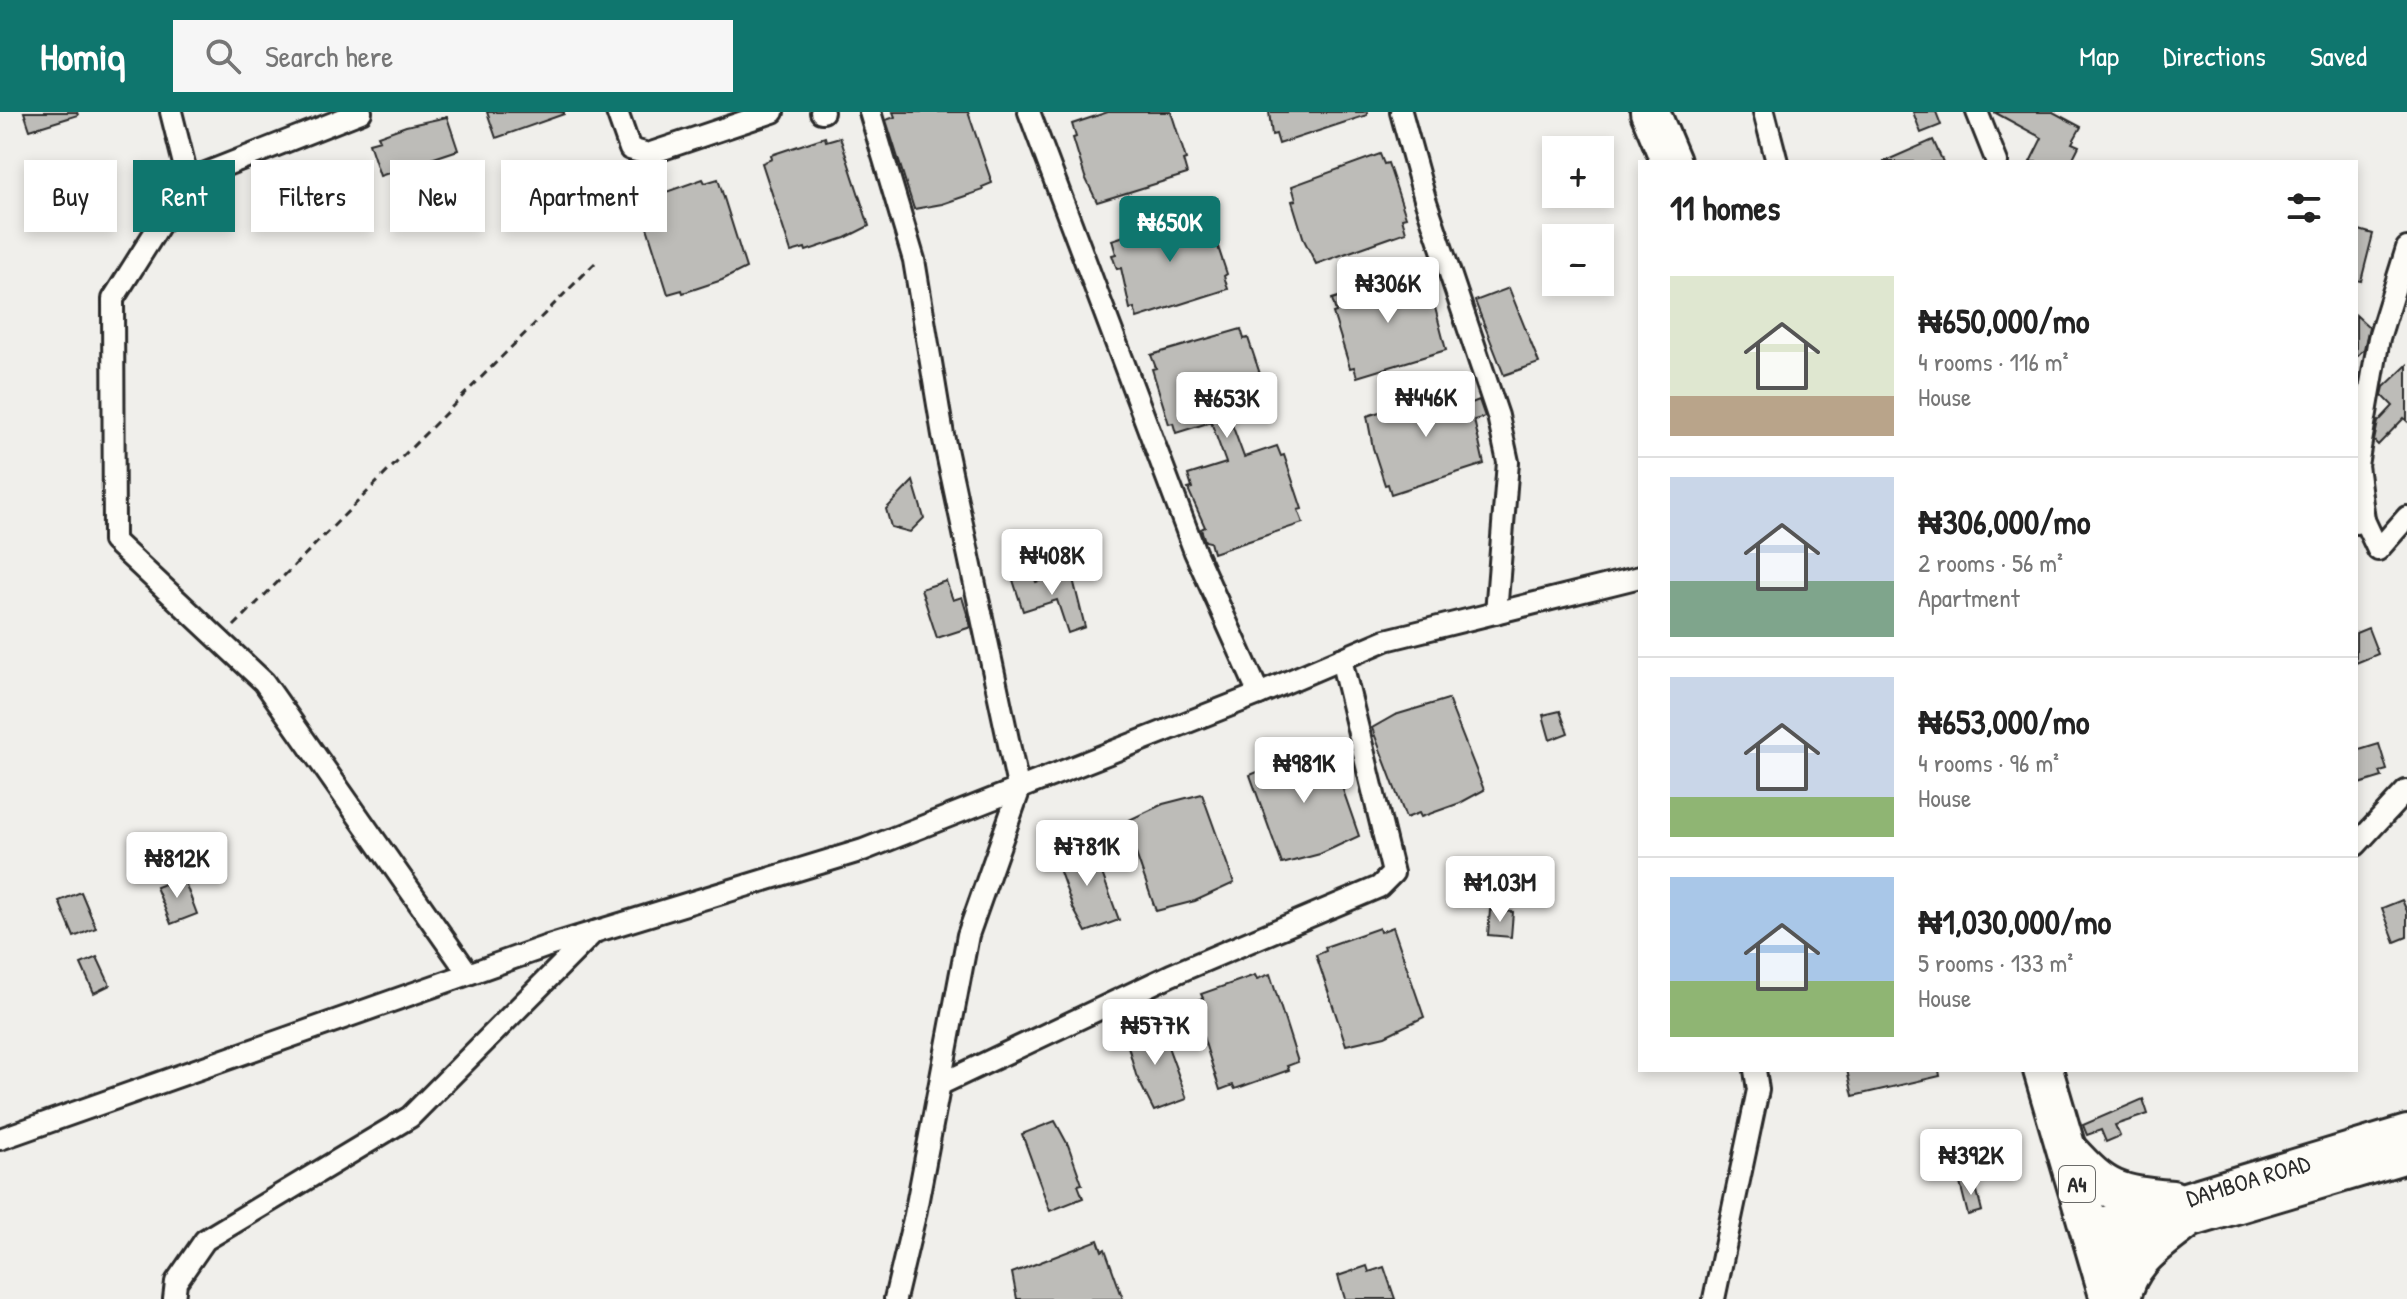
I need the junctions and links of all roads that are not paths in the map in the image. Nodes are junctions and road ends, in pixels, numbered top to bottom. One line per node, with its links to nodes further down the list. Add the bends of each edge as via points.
1 (171, 112): 11 (street)
2 (361, 112): 15 (street)
3 (617, 112): 4 (street, via 630,149 648,154)
4 (773, 112)
5 (870, 112): 26 (street, via 914,260 943,435)
6 (1029, 112): 25 (street, via 1195,552)
7 (1401, 112): 23 (street, via 1508,462)
8 (1650, 112): 12 (highway)
9 (1764, 112): 13 (street)
10 (1977, 112): 14 (street)
11 (183, 160)
12 (1670, 160)
13 (1776, 160)
14 (1996, 160)
15 (235, 162)
16 (155, 232): 30 (street, via 113,299 114,541 264,682)
17 (2407, 248): 18 (street, via 2379,338)
18 (2358, 459)
19 (2358, 484): 21 (street)
20 (2407, 517): 21 (street, via 2378,550)
21 (2360, 522)
22 (1638, 578): 23 (street)
23 (1496, 613): 24 (street, via 1386,640)
24 (1341, 659): 25 (street); 33 (street, via 1393,873 1379,887 1171,975)
25 (1259, 694): 26 (street)
26 (1019, 791): 29 (street, via 863,850); 33 (street, via 968,935)
27 (2406, 791): 28 (street)
28 (2358, 843)
29 (597, 929): 30 (street); 41 (street, via 410,1117 205,1240 176,1282)
30 (468, 973): 35 (street)
31 (1755, 1072): 43 (street, via 1758,1090)
32 (2044, 1072): 36 (highway, A4)
33 (941, 1084): 42 (street)
34 (2407, 1132): 38 (main road, DAMBOA ROAD)
35 (0, 1139)
36 (2068, 1150): 39 (highway, via 2097,1183); 40 (highway, A4)
37 (2407, 1156): 38 (main road, DAMBOA ROAD)
38 (2292, 1178): 39 (main road, DAMBOA ROAD)
39 (2178, 1211): 40 (main road, DAMBOA ROAD); 45 (highway, via 2126,1277)
40 (2092, 1238): 44 (highway, A4)
41 (174, 1299)
42 (895, 1299)
43 (1714, 1299)
44 (2110, 1299)
45 (2121, 1299)

